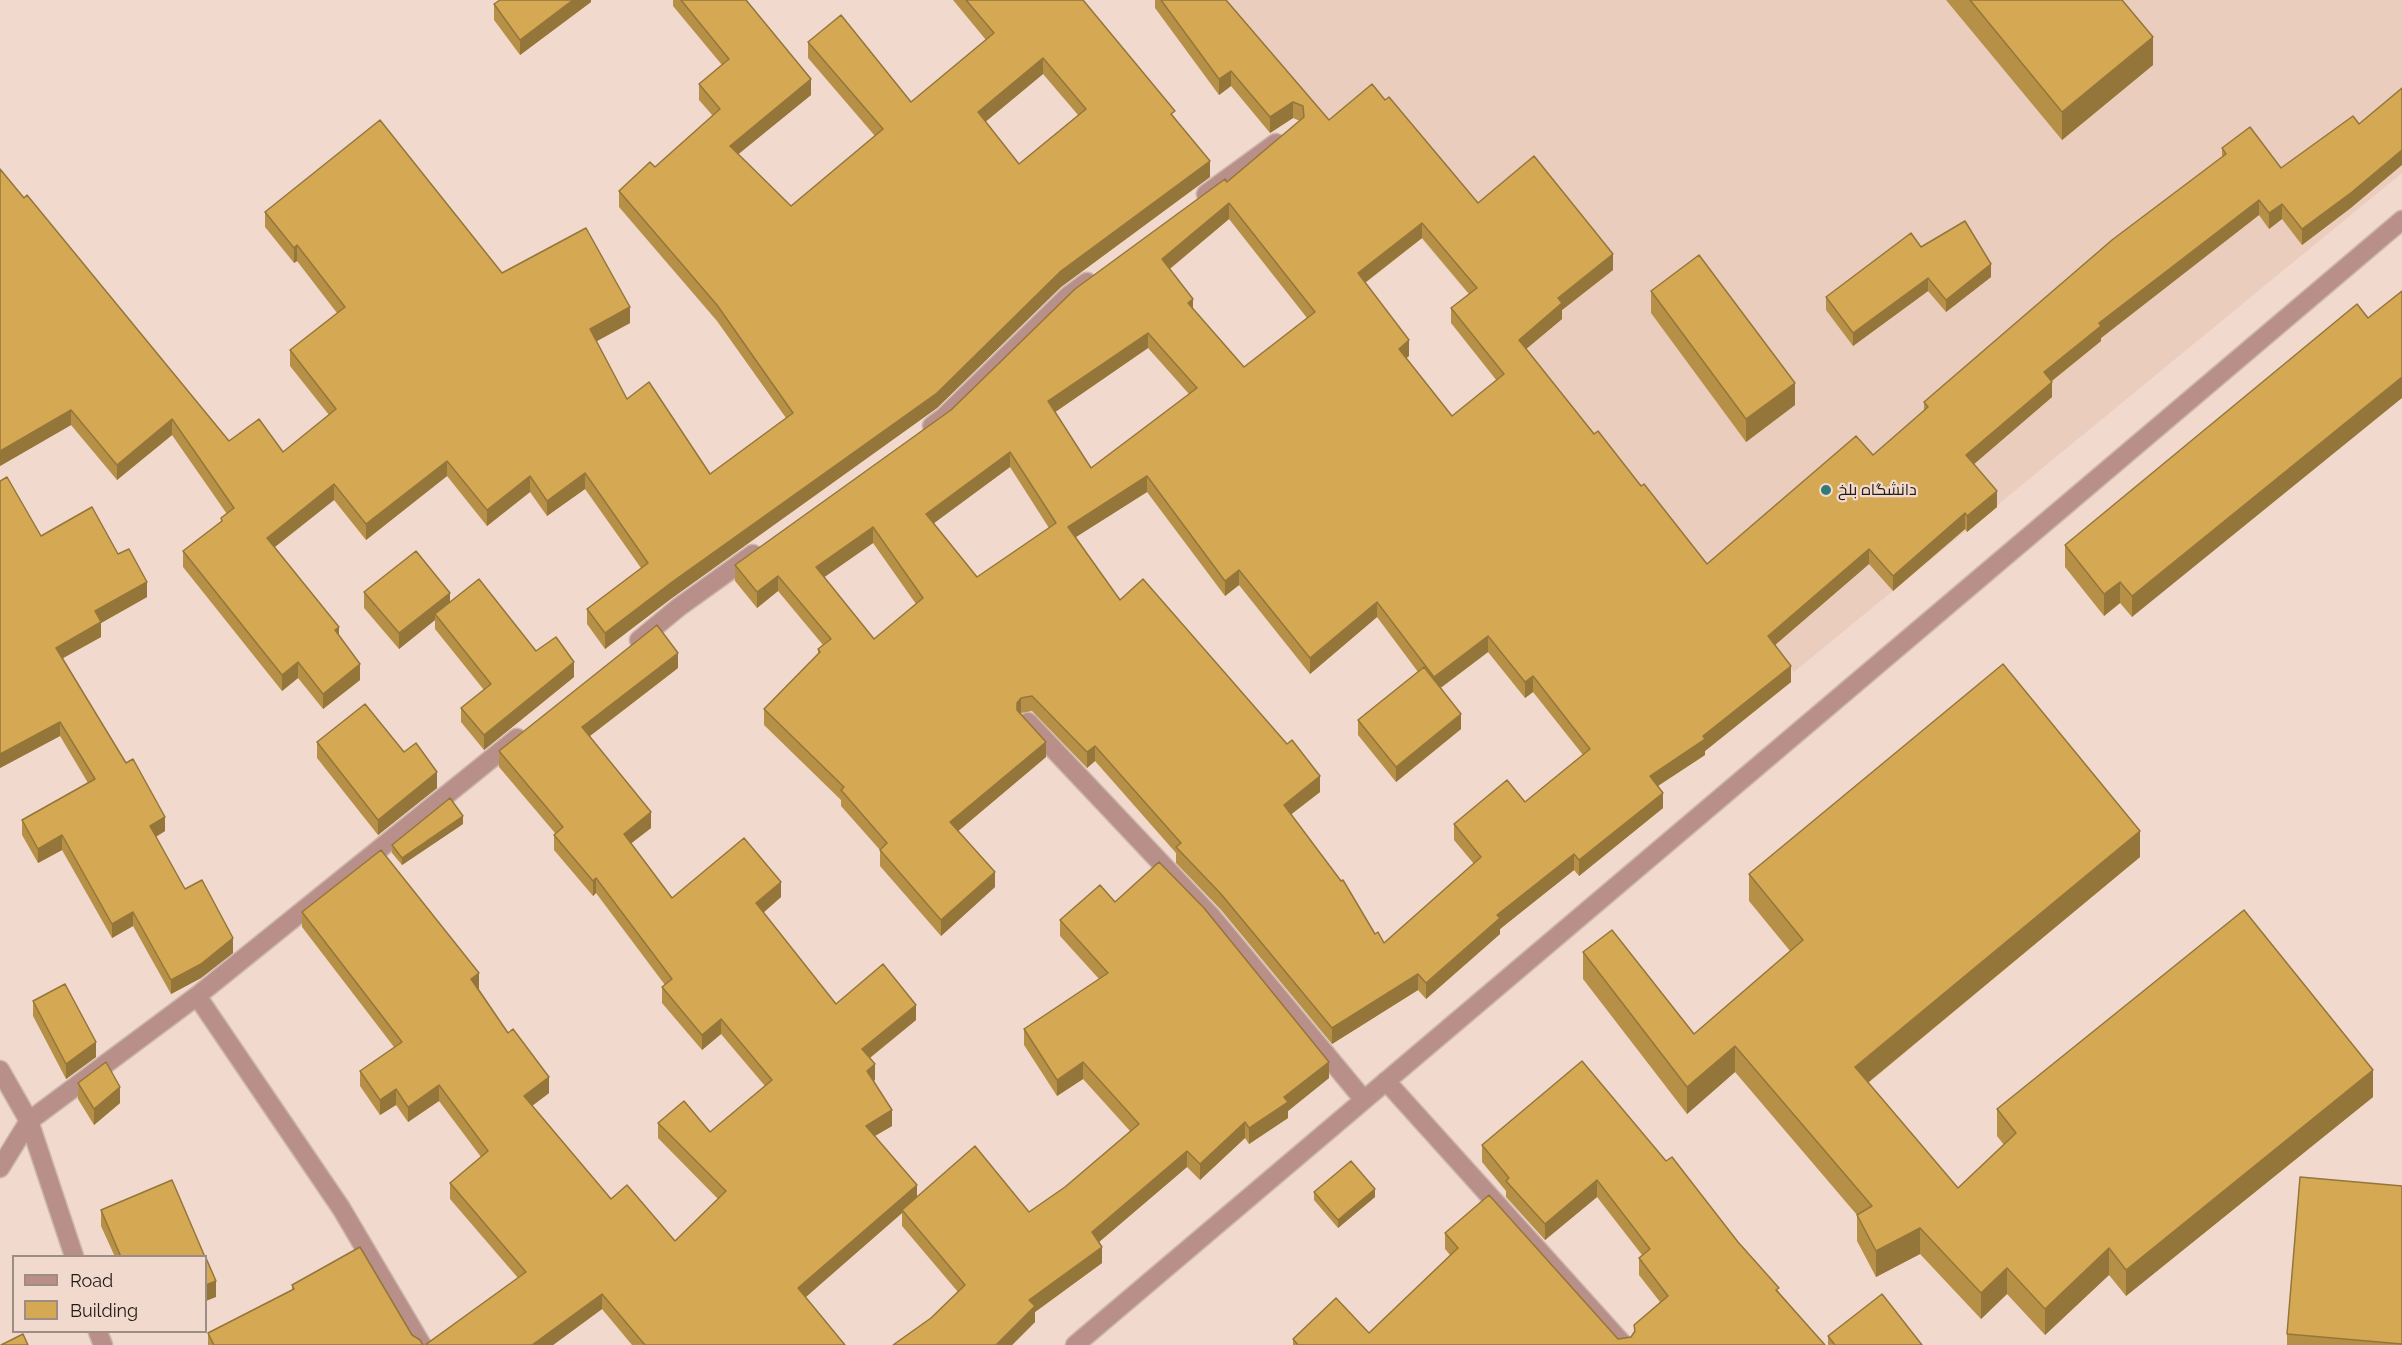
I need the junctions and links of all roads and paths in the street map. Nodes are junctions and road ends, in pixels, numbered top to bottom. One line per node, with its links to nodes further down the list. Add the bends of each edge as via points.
1 (1294, 129): 2 (street)
2 (1190, 206)
3 (2402, 220): 12 (street)
4 (1106, 268): 5 (street, via 1068,296 944,417)
5 (916, 437)
6 (764, 546): 7 (street)
7 (624, 652)
8 (1028, 722): 13 (street, via 1212,917)
9 (531, 727): 10 (street)
10 (197, 996): 14 (street); 17 (street, via 341,1208)
11 (0, 1070): 14 (street)
12 (1386, 1081): 13 (street); 19 (street)
13 (1364, 1100): 18 (street)
14 (29, 1121): 15 (street); 16 (street)
15 (0, 1168)
16 (73, 1255)
17 (422, 1345)
18 (1075, 1345)
19 (1624, 1345)

